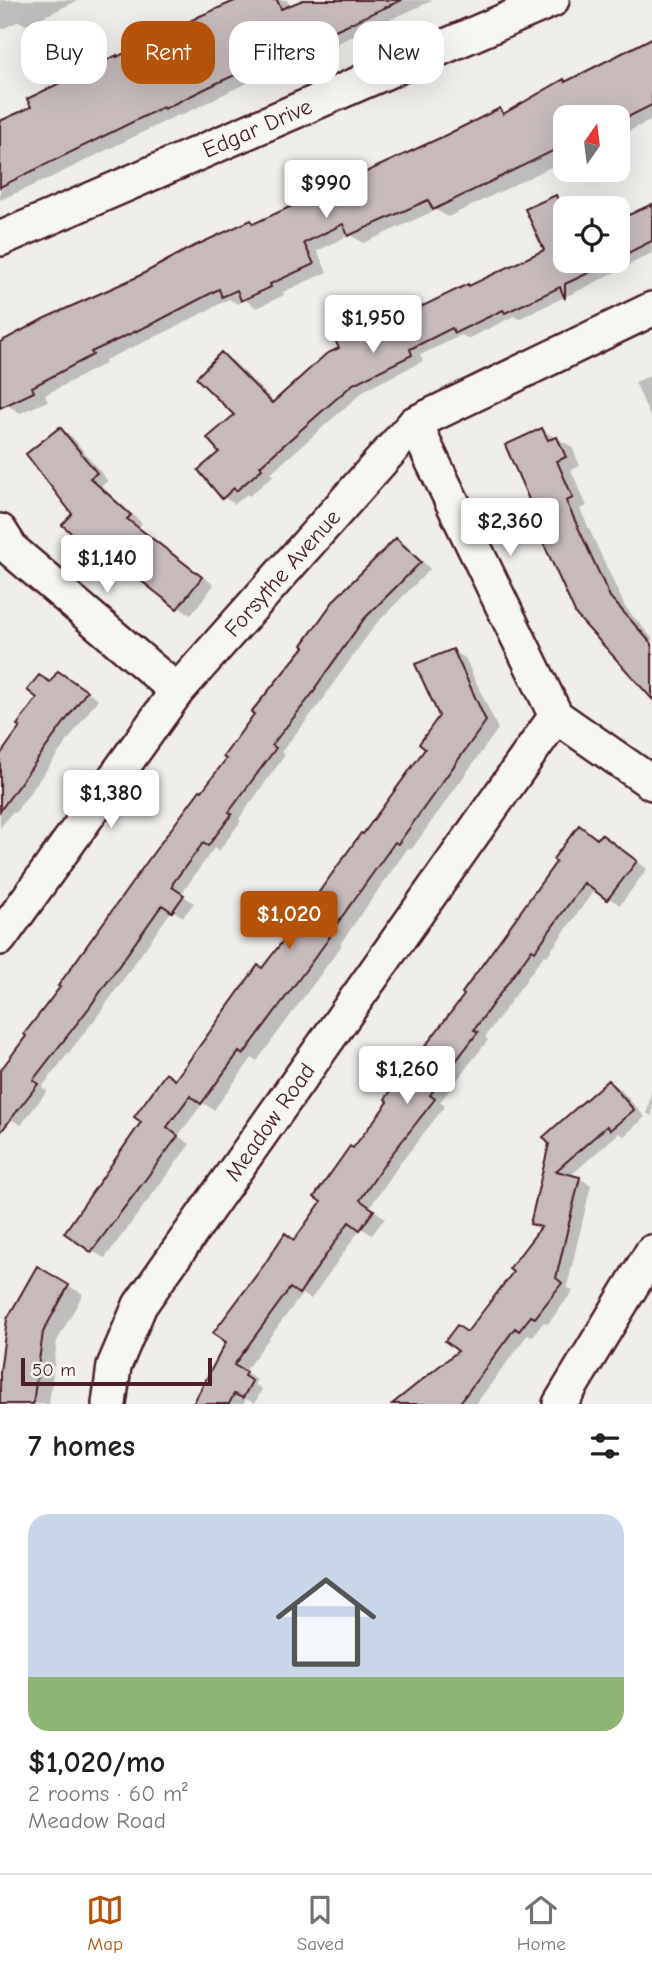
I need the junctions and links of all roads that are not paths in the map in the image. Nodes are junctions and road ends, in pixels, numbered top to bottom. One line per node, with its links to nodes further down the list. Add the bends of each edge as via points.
1 (552, 0): 2 (street, Edgar Drive)
2 (0, 239)
3 (652, 309): 4 (street, Forsythe Avenue)
4 (415, 423): 6 (street, Forsythe Avenue); 7 (street)
5 (0, 531): 6 (street, via 12,550)
6 (177, 691): 9 (street, Forsythe Avenue)
7 (556, 716): 8 (street); 11 (street, Meadow Road, via 141,1306 114,1366)
8 (652, 783)
9 (0, 938)
10 (652, 1252): 12 (street)
11 (109, 1404)
12 (560, 1404)

